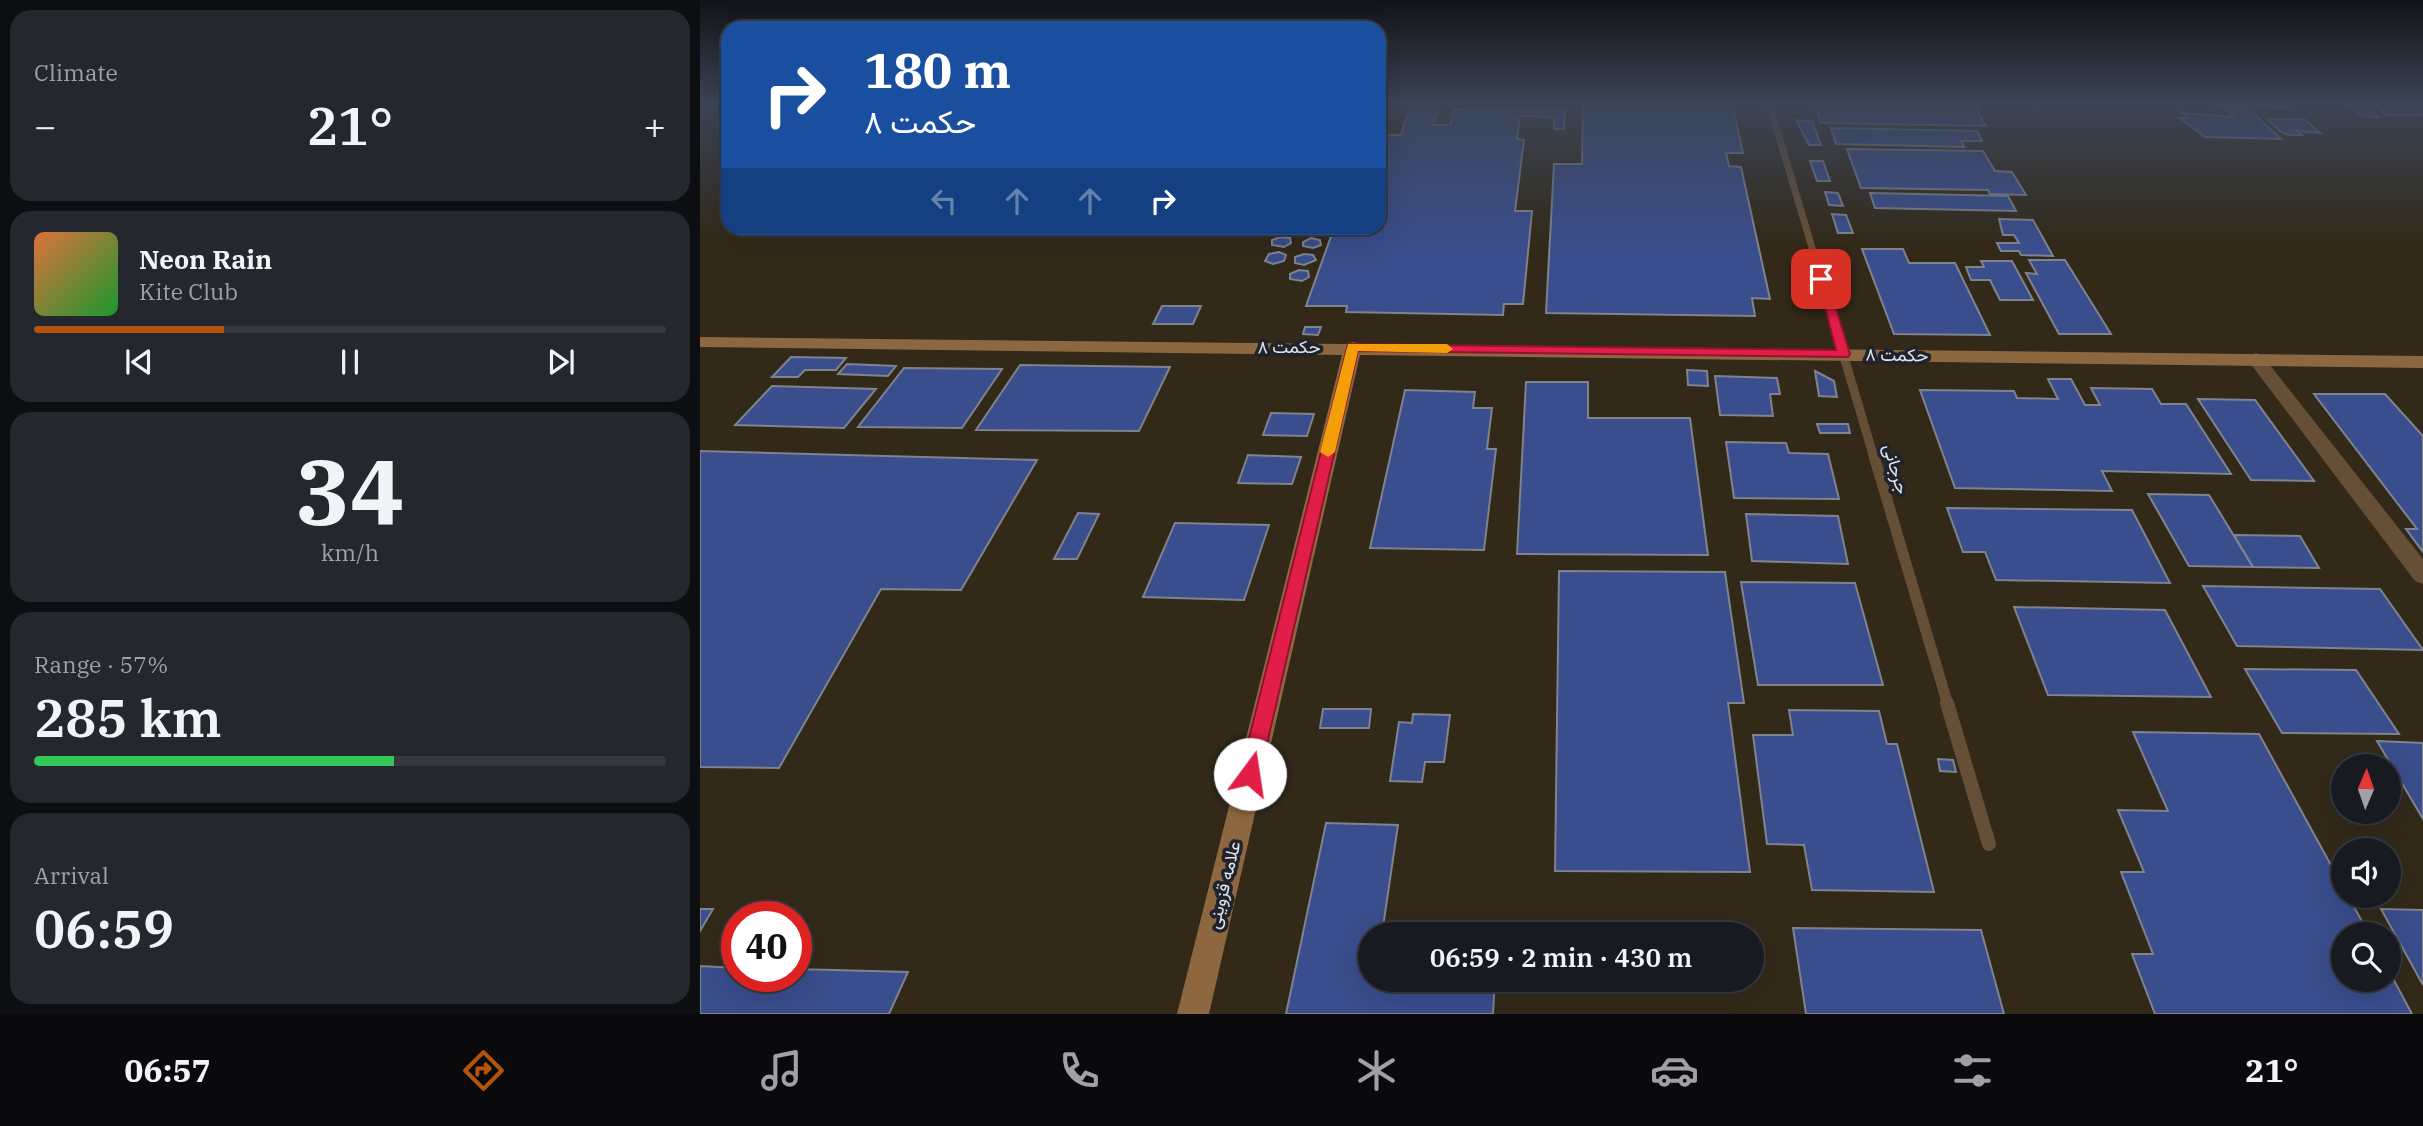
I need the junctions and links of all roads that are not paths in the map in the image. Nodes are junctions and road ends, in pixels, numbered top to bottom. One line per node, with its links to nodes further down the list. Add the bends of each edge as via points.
1 (1783, 150): 4 (lane, جرجانی)
2 (700, 342): 3 (street, حکمت ۸)
3 (1353, 347): 4 (street, حکمت ۸); 9 (street, علامه قزوینی)
4 (1844, 354): 5 (street, حکمت ۸); 8 (lane, جرجانی)
5 (2256, 359): 6 (street, حکمت ۸); 7 (street)
6 (2423, 362)
7 (2423, 575)
8 (1989, 844)
9 (1193, 1014)

